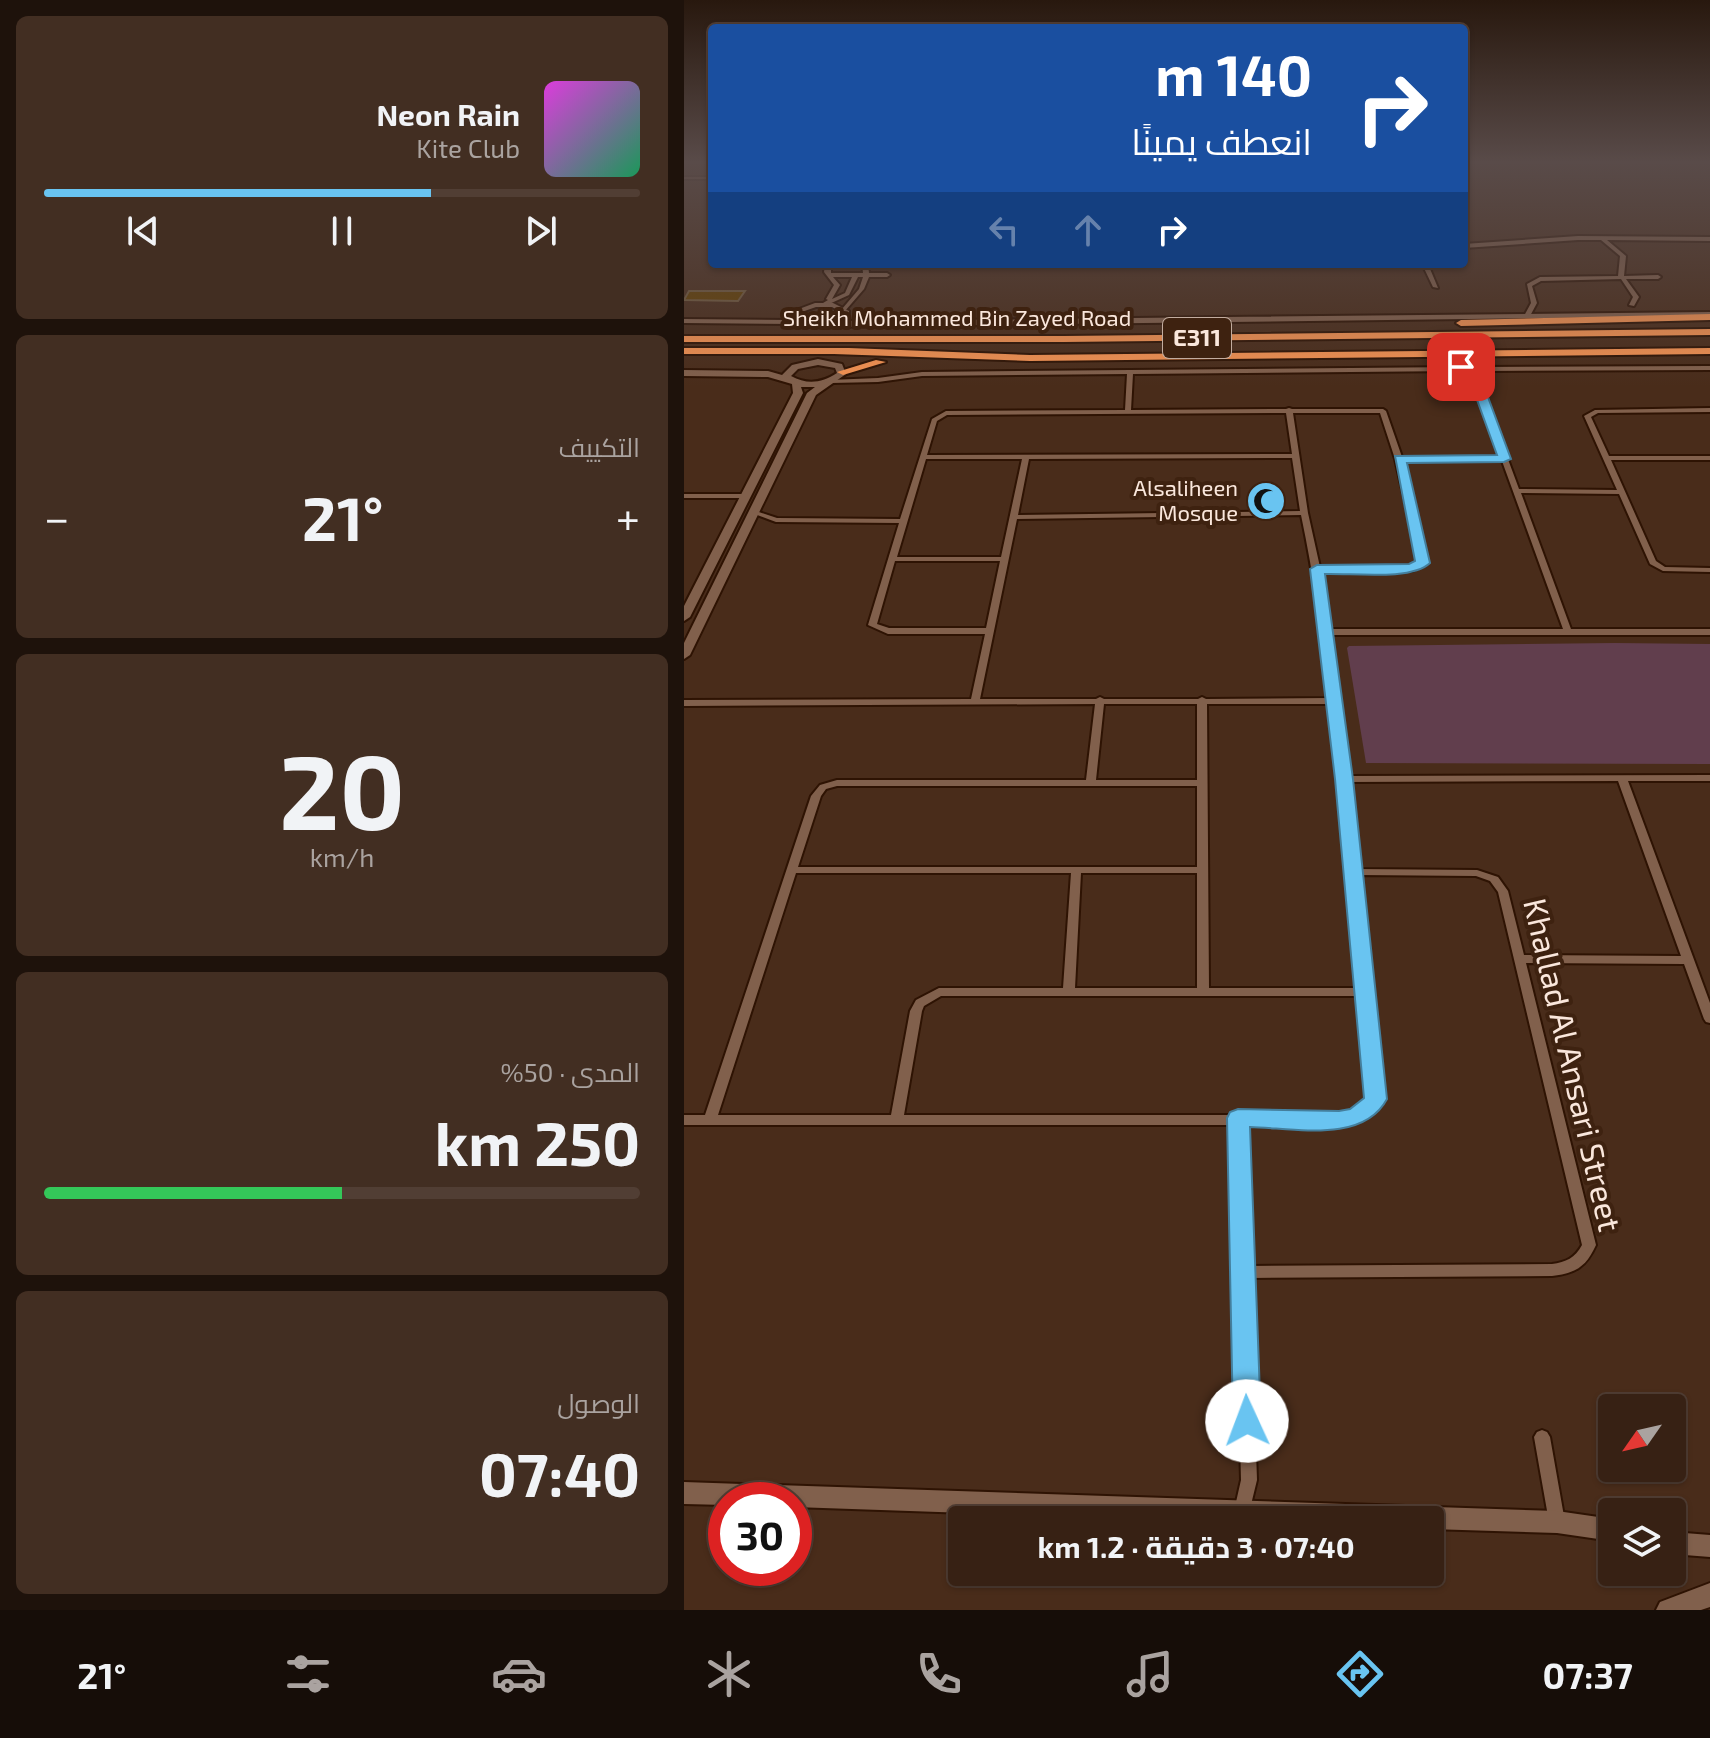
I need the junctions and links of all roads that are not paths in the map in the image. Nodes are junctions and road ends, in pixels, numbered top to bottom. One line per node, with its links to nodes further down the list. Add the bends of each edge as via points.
1 (1602, 238): 2 (street); 3 (street); 12 (street, via 1623,256)
2 (1710, 239)
3 (1468, 246)
4 (827, 268): 7 (street)
5 (865, 268): 9 (street)
6 (1427, 268): 13 (street)
7 (829, 275): 8 (street); 14 (street, via 837,285)
8 (856, 275): 9 (street); 14 (street, via 844,297)
9 (866, 275): 10 (street); 16 (street)
10 (887, 275)
11 (1658, 277): 12 (street)
12 (1621, 278): 15 (street, via 1636,297); 18 (street, via 1535,280 1529,285 1534,303)
13 (1436, 287)
14 (827, 302): 16 (street); 17 (street)
15 (1632, 305)
16 (846, 310): 22 (street); 24 (street, via 842,318)
17 (793, 313): 20 (street); 23 (street)
18 (1527, 316): 19 (street); 22 (street)
19 (1710, 319): 25 (highway); 25 (highway, via 1691,324)
20 (764, 320): 21 (street); 23 (street)
21 (684, 321)
22 (877, 321): 24 (street)
23 (796, 322): 24 (street)
24 (828, 323)
25 (1379, 327): 27 (highway)
26 (684, 330): 27 (highway)
27 (1107, 330): 29 (highway)
28 (1710, 332): 29 (highway, Sheikh Mohammed Bin Zayed Road / E311)
29 (826, 338): 30 (highway, Sheikh Mohammed Bin Zayed Road / E311)
30 (684, 339)
31 (1710, 342): 32 (highway, Sheikh Mohammed Bin Zayed Road / E311)
32 (819, 351): 33 (highway, Sheikh Mohammed Bin Zayed Road / E311); 36 (highway)
33 (684, 354): 42 (highway, via 773,358 788,361)
34 (1710, 354): 35 (highway); 35 (highway, via 1460,360)
35 (1317, 355): 36 (highway)
36 (1030, 358): 40 (highway, via 873,362)
37 (1710, 368): 38 (street)
38 (1477, 371): 41 (street); 56 (street)
39 (684, 373): 42 (main road)
40 (843, 373): 42 (main road, via 826,362); 43 (street); 44 (main road)
41 (1130, 373): 43 (street, via 922,374); 47 (street)
42 (792, 374): 44 (main road); 48 (main road, via 798,393)
43 (861, 380): 44 (street)
44 (830, 381): 49 (main road, via 812,393)
45 (1289, 410): 47 (street); 50 (street); 55 (street, via 1383,411)
46 (1710, 410): 53 (street, via 1589,412)
47 (1128, 411): 51 (street, via 946,413 934,420)
48 (775, 436): 49 (main road, via 783,437); 60 (main road)
49 (784, 449): 61 (main road)
50 (1296, 456): 52 (street); 62 (street)
51 (923, 457): 52 (street); 65 (street)
52 (1026, 457): 63 (street)
53 (1607, 458): 54 (street); 58 (street)
54 (1710, 458)
55 (1399, 459): 56 (street); 69 (street, via 1423,563 1412,569)
56 (1504, 459): 57 (street)
57 (1518, 491): 58 (street); 74 (street)
58 (1622, 492): 70 (street, via 1656,565)
59 (684, 496): 60 (street)
60 (745, 496): 71 (main road)
61 (753, 512): 64 (street); 66 (main road)
62 (1304, 513): 63 (street); 69 (street)
63 (1013, 517): 68 (street)
64 (776, 520): 65 (street); 66 (street)
65 (902, 521): 67 (street)
66 (744, 530): 76 (main road)
67 (891, 559): 68 (street); 72 (street, via 872,621 875,628)
68 (1005, 559): 72 (street)
69 (1317, 569): 73 (street)
70 (1710, 570)
71 (684, 617)
72 (990, 631): 78 (street)
73 (1326, 632): 74 (street); 81 (street)
74 (1568, 632): 75 (street)
75 (1710, 632)
76 (684, 655)
77 (684, 700): 78 (street)
78 (975, 700): 79 (street)
79 (1100, 700): 80 (street); 85 (street)
80 (1202, 700): 81 (street); 86 (street)
81 (1334, 701): 84 (street)
82 (1622, 778): 83 (street); 84 (street); 92 (street)
83 (1710, 778)
84 (1344, 779): 90 (street)
85 (1091, 783): 86 (street); 87 (street, via 829,784 816,796)
86 (1202, 783): 88 (street)
87 (793, 870): 89 (street); 100 (street)
88 (1203, 870): 89 (street); 94 (street)
89 (1076, 871): 93 (street)
90 (1351, 872): 91 (street, Khallad Al Ansari Street, via 1477,873 1494,879 1503,891); 95 (street)
91 (1521, 959): 92 (street); 101 (street, Khallad Al Ansari Street, via 1588,1234 1585,1256 1577,1264 1552,1270)
92 (1689, 960): 96 (street)
93 (1069, 991): 94 (street); 97 (street, via 951,990 929,996 916,1011)
94 (1203, 991): 95 (street)
95 (1364, 992): 98 (street, via 1376,1086 1376,1099 1368,1110 1339,1120)
96 (1710, 1019)
97 (897, 1118): 98 (street); 100 (street)
98 (1238, 1118): 101 (street)
99 (684, 1120): 100 (street)
100 (710, 1120)
101 (1243, 1272): 105 (street)
102 (1542, 1437): 107 (street)
103 (684, 1493): 104 (main road)
104 (1071, 1506)
105 (1250, 1506)
106 (1444, 1518): 107 (main road)
107 (1557, 1522): 108 (main road)
108 (1598, 1528)
109 (1686, 1544): 110 (main road)
110 (1710, 1546)
111 (1710, 1595): 112 (main road)
112 (1668, 1610)

